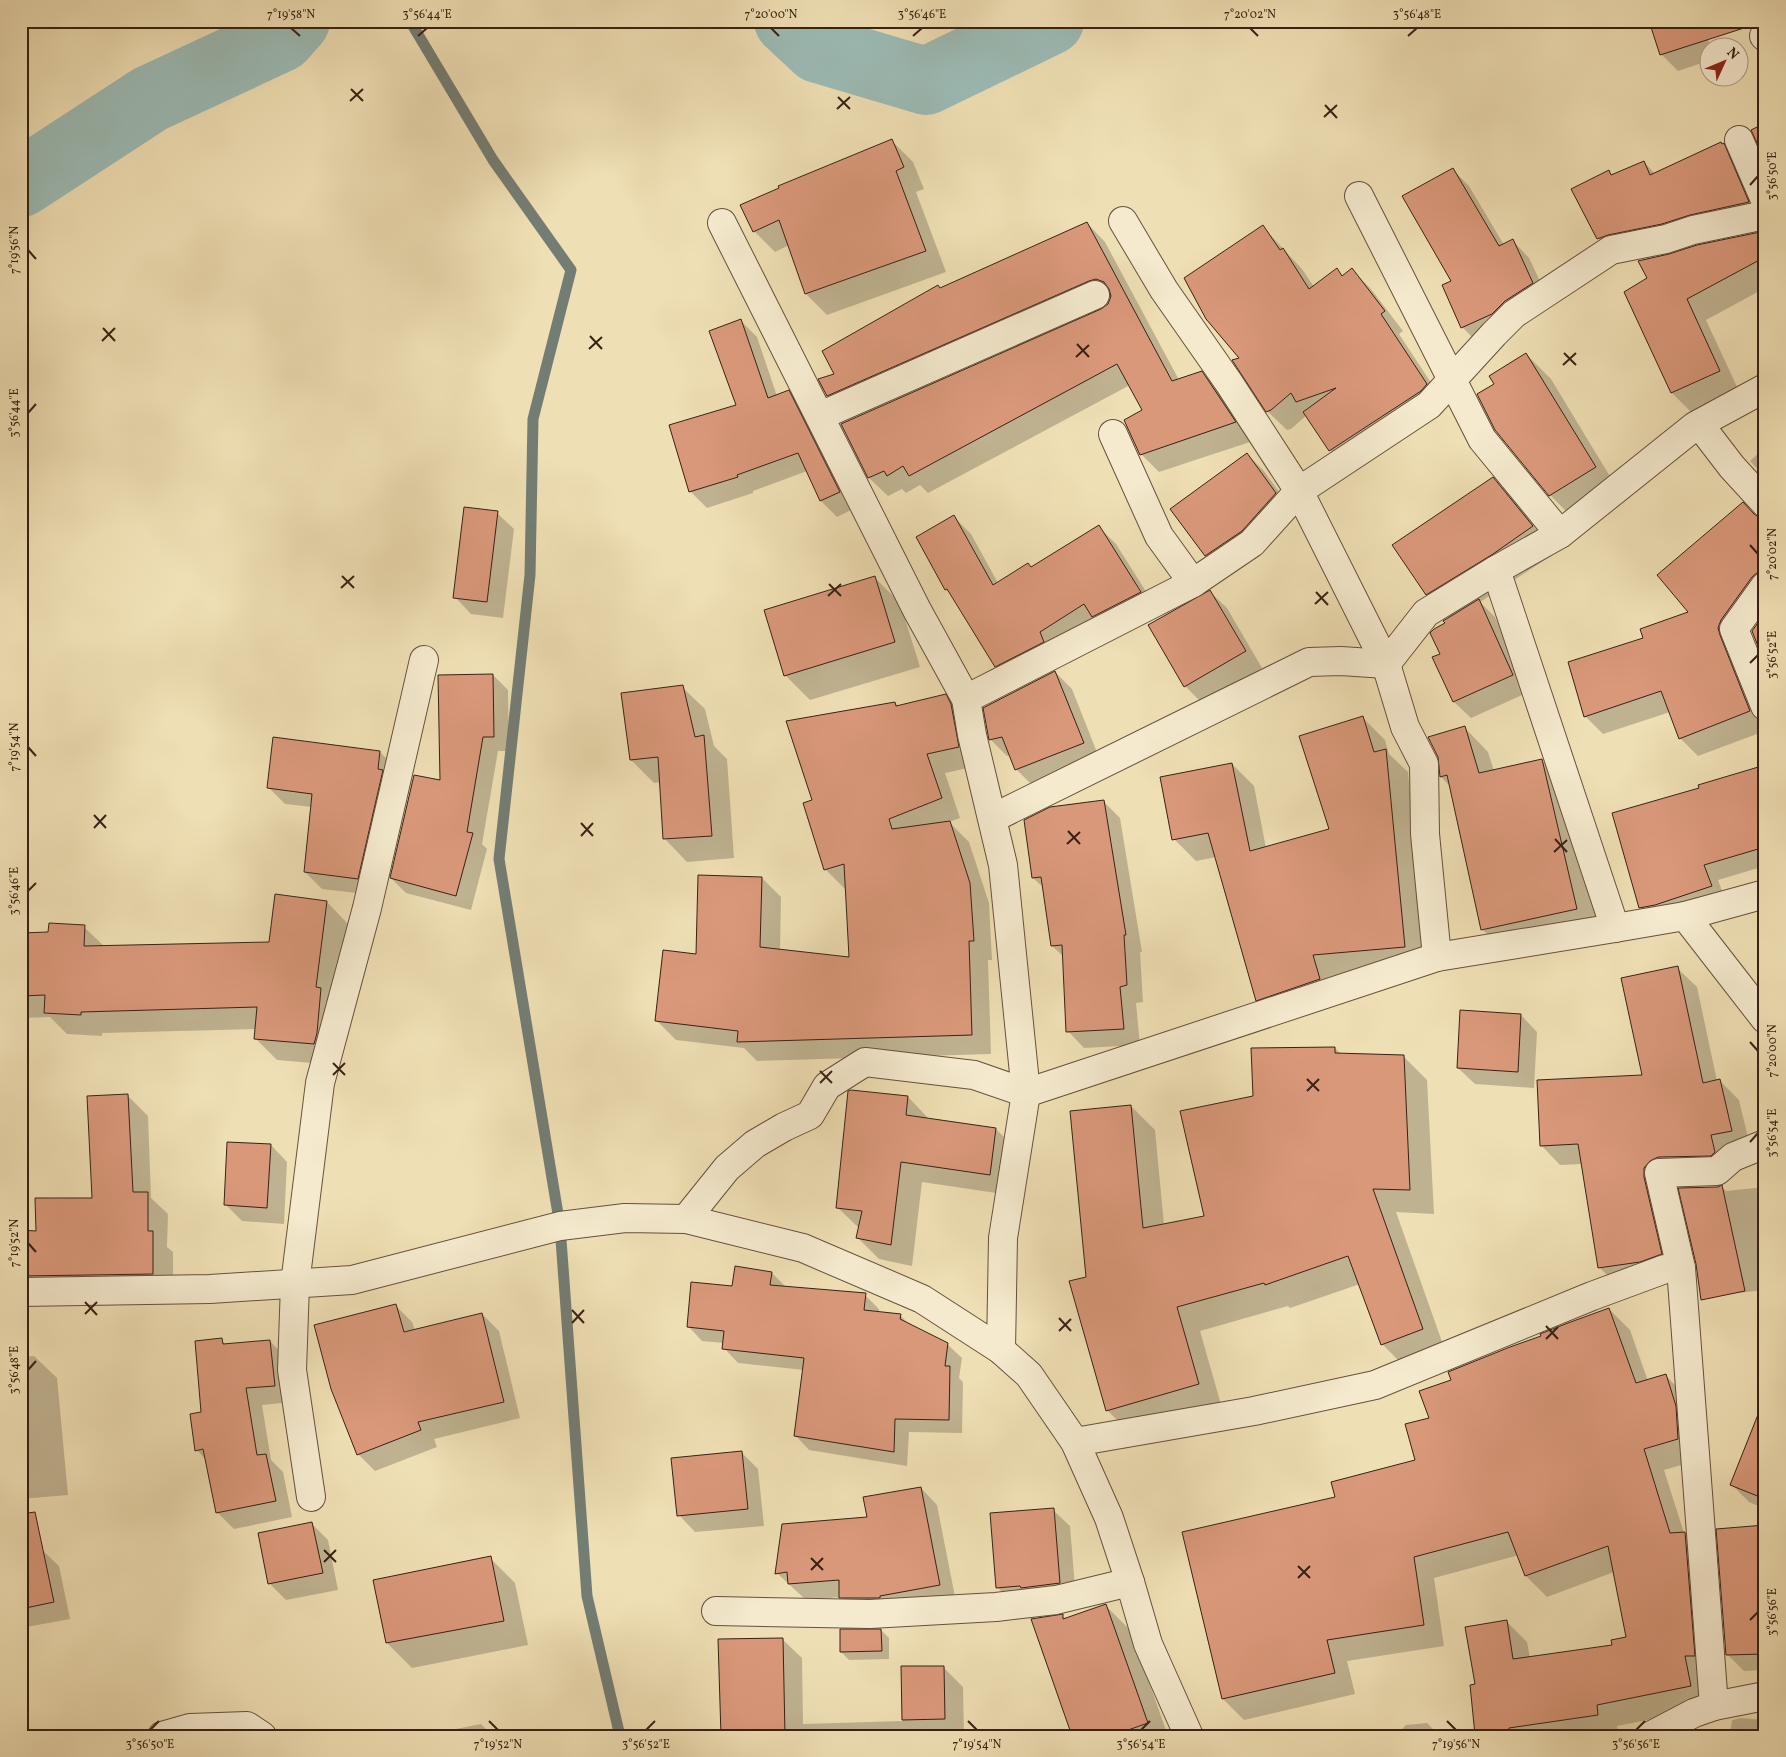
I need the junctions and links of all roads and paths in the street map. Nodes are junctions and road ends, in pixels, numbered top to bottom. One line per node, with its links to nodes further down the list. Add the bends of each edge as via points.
1 (1739, 140): 3 (street)
2 (1359, 196): 8 (street)
3 (1765, 200)
4 (1765, 216): 8 (street, via 1611,250 1514,314)
5 (1123, 221): 13 (street, via 1164,290)
6 (722, 223): 10 (street)
7 (1095, 295): 10 (street)
8 (1453, 380): 13 (street, via 1429,406); 15 (street, via 1482,439)
9 (1765, 388): 11 (street)
10 (820, 416): 21 (street, via 917,610)
11 (1699, 424): 14 (street, via 1732,468); 15 (street)
12 (1113, 434): 17 (street, via 1159,536)
13 (1299, 491): 17 (street, via 1252,543); 20 (street)
14 (1765, 503)
15 (1560, 534): 16 (street)
16 (1496, 570): 20 (street, via 1426,613); 26 (street)
17 (1193, 583): 21 (street)
18 (1765, 586): 22 (street, via 1734,629)
19 (424, 660): 33 (street, via 367,908 320,1083)
20 (1386, 664): 23 (street, via 1309,662); 27 (street, via 1405,727 1424,764 1426,834)
21 (966, 699): 23 (street)
22 (1765, 706)
23 (993, 818): 29 (street, via 1003,865)
24 (1765, 894): 25 (street)
25 (1685, 916): 26 (street); 28 (street)
26 (1615, 928): 27 (street)
27 (1437, 957): 29 (street)
28 (1765, 1019)
29 (1026, 1093): 31 (street, via 974,1075 865,1062 827,1086 810,1115 755,1144 727,1168); 35 (street, via 1003,1238)
30 (1765, 1144): 32 (street, via 1732,1157 1716,1171 1659,1173)
31 (686, 1219): 33 (street, via 625,1218 560,1226 352,1280); 35 (street, via 803,1248 922,1299)
32 (1681, 1268): 36 (street, via 1665,1269 1592,1296 1375,1385 1254,1411); 41 (street)
33 (295, 1284): 34 (street, via 210,1289); 37 (street, via 292,1370)
34 (21, 1292)
35 (1001, 1350): 36 (street, via 1029,1375)
36 (1075, 1442): 38 (street, via 1109,1518)
37 (311, 1497)
38 (1130, 1582): 39 (street, via 1056,1600 996,1607 870,1614); 44 (street, via 1148,1644)
39 (716, 1610)
40 (1765, 1696): 41 (street)
41 (1714, 1706): 45 (street)
42 (162, 1736): 43 (street, via 190,1728 247,1726)
43 (262, 1736)
44 (1189, 1736)
45 (1650, 1736)

